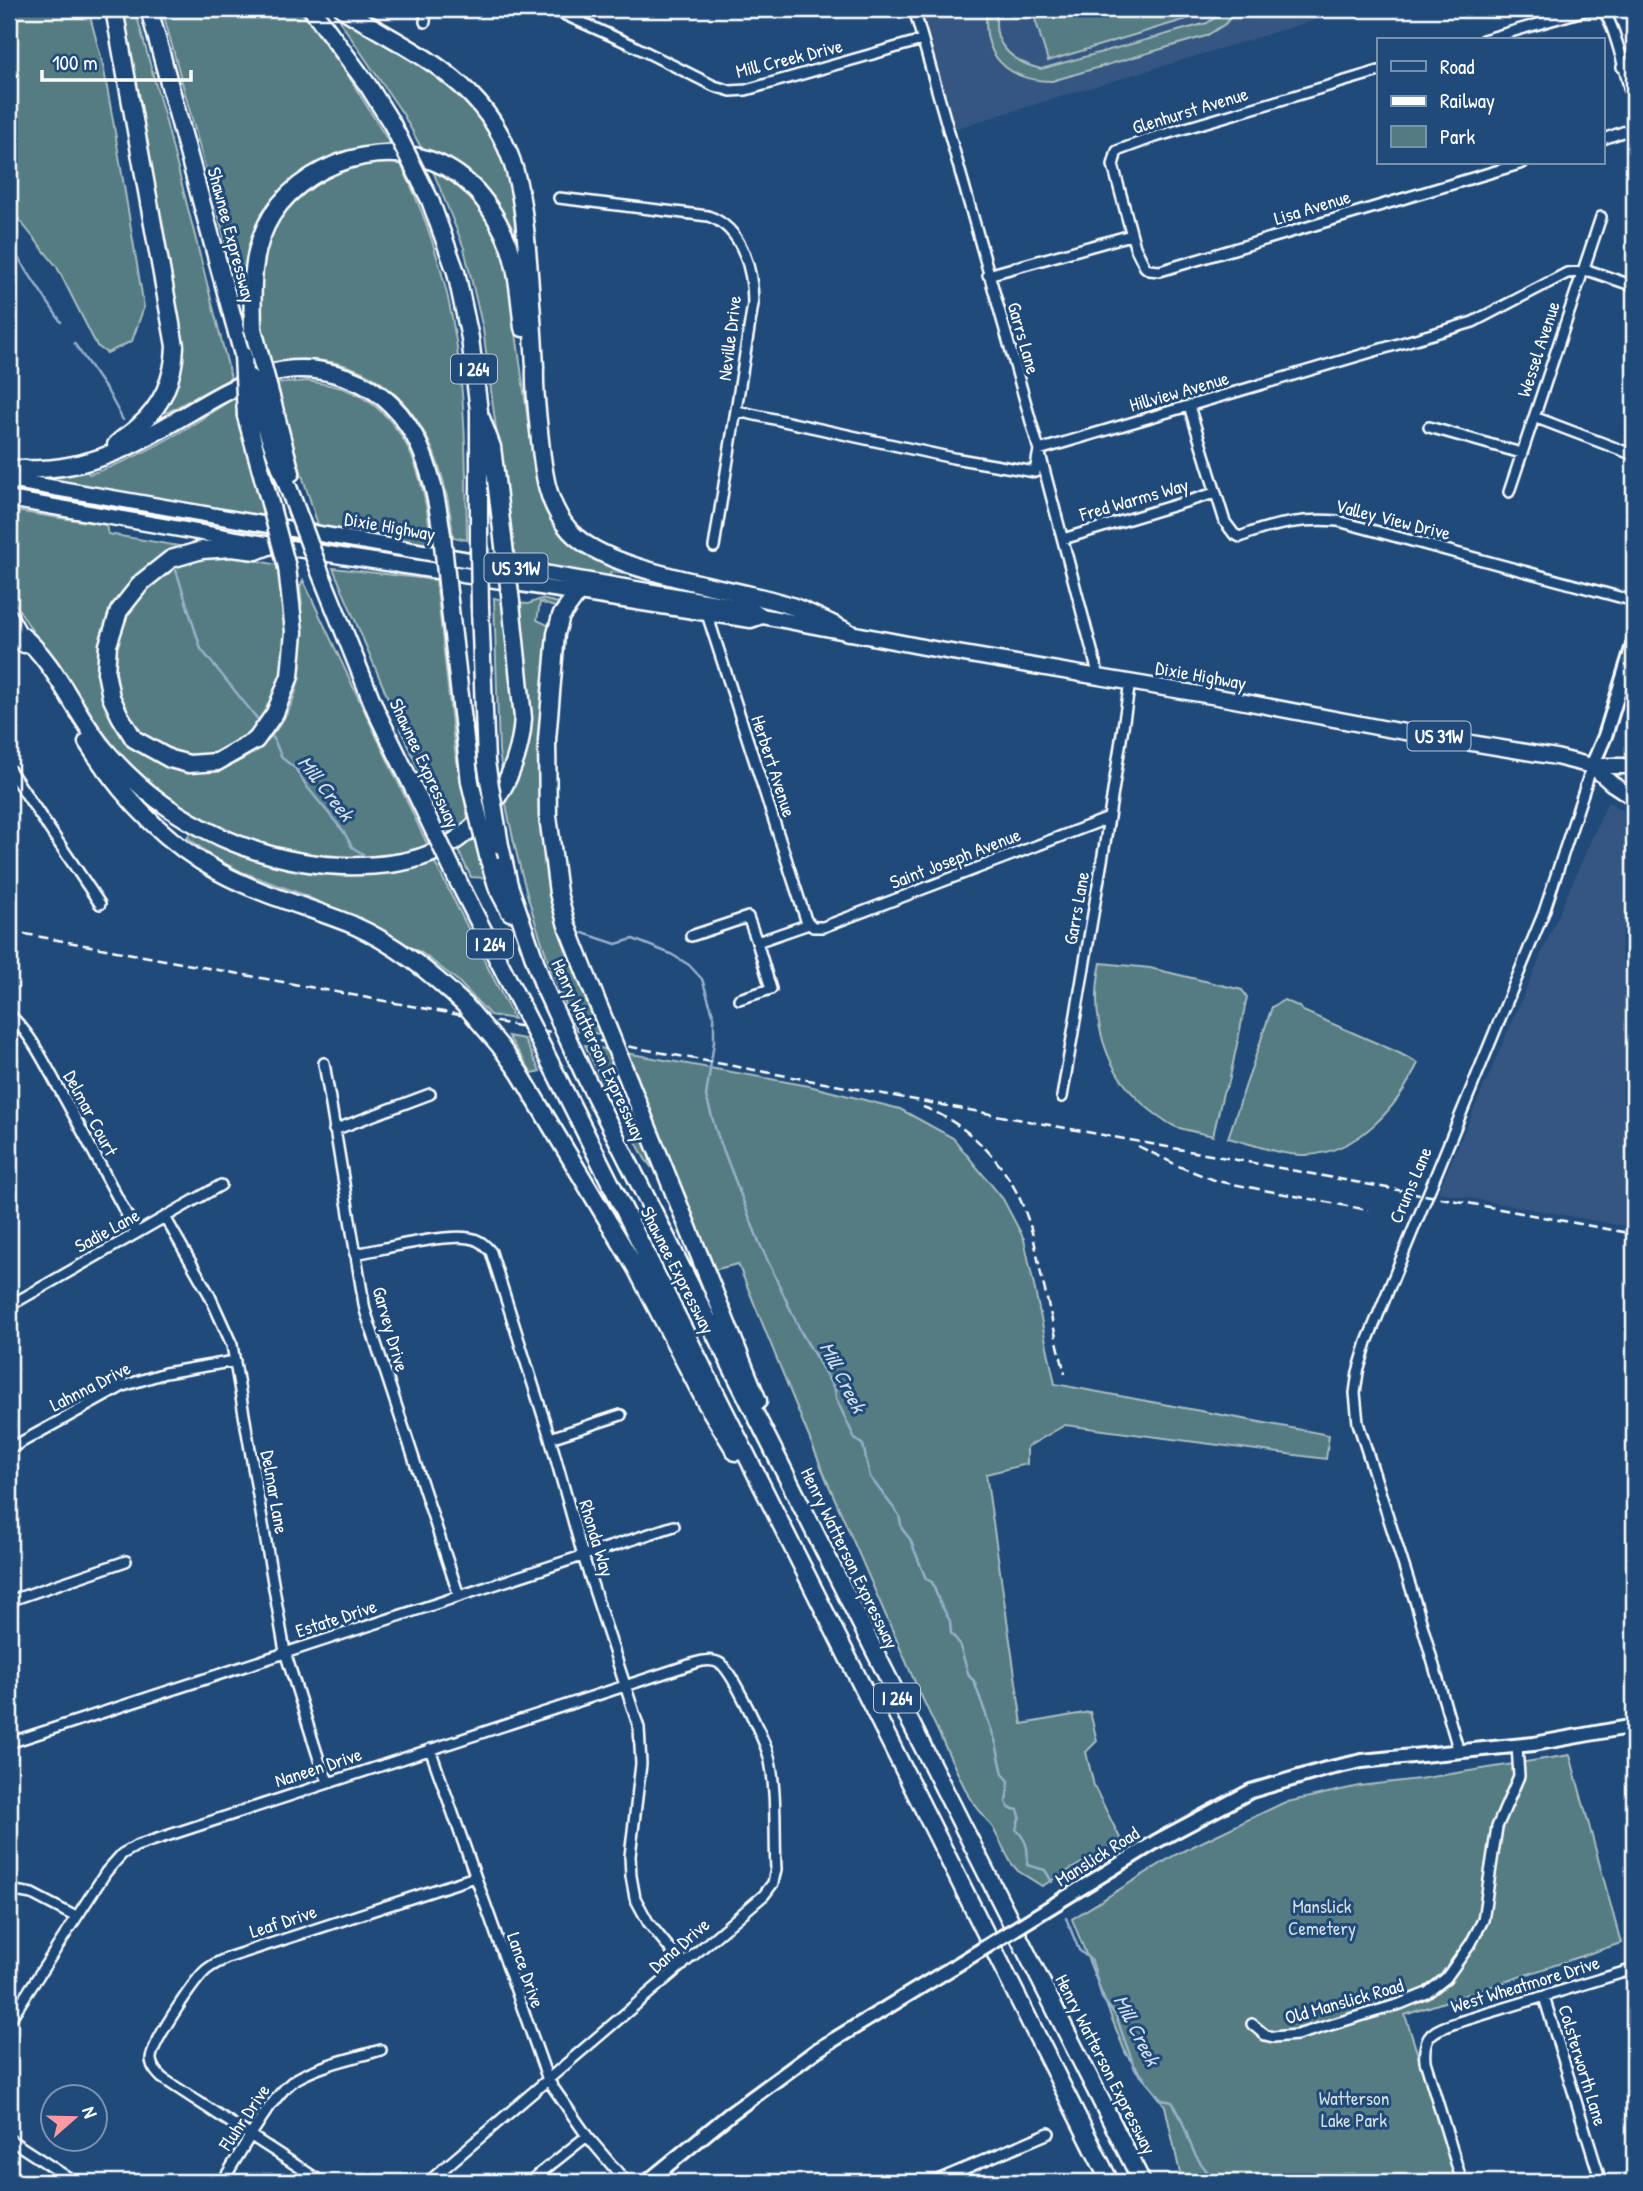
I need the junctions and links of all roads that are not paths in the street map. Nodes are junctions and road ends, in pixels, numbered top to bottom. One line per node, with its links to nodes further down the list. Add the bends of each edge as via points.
1 (114, 9): 33 (highway, via 175,346 172,373 155,409)
2 (149, 9): 24 (highway, Shawnee Expressway / I 264)
3 (312, 9): 27 (highway, I 264, bridge, via 369,87 430,200 465,307)
4 (342, 9): 25 (highway, via 450,76 485,111 506,145 522,198)
5 (426, 9): 8 (street)
6 (914, 9): 10 (street, Garrs Lane)
7 (554, 10): 10 (street, Mill Creek Drive, via 731,91)
8 (425, 22)
9 (1490, 38): 12 (street, via 1600,10 1611,26)
10 (922, 40): 22 (street, Garrs Lane)
11 (1634, 62): 12 (street)
12 (1622, 67): 14 (street)
13 (1377, 72): 20 (street, Glenhurst Avenue, via 1117,151 1113,165)
14 (1634, 107)
15 (1634, 128): 16 (street)
16 (1604, 139)
17 (1520, 164): 20 (street, Lisa Avenue, via 1160,271 1145,267)
18 (559, 198): 28 (street, Neville Drive, via 708,216 733,232 750,273 753,303)
19 (1601, 217): 21 (street, Wessel Avenue)
20 (1131, 235): 22 (street)
21 (1581, 272): 23 (street, Hillview Avenue); 26 (street, Hillview Avenue, via 1563,274 1474,322); 30 (street, Wessel Avenue)
22 (988, 275): 32 (street, Garrs Lane)
23 (1634, 286)
24 (245, 330): 25 (highway, via 260,242 272,216 298,184 319,170 380,153 421,158 468,183 504,232); 29 (highway, bridge); 29 (highway, Shawnee Expressway / I 264, bridge, via 243,355)
25 (534, 386): 49 (highway, via 550,495 560,518 585,544 638,567 787,604)
26 (1189, 406): 32 (street, Hillview Avenue); 39 (street, Valley View Drive)
27 (478, 411): 50 (highway, bridge, via 492,447 523,718 504,788 454,843 422,858 387,865 336,866 282,858 240,845 190,821 137,783 106,752 35,646); 63 (highway, I 264, bridge, via 486,762 509,885)
28 (737, 411): 32 (street, via 1035,472); 43 (street, Neville Drive)
29 (260, 412): 42 (highway, bridge, via 271,507 286,567 294,632 290,676 275,713 256,740 217,762 188,764 134,739 116,706 106,672 108,645 119,611 142,582 172,559 216,548 256,551); 80 (highway, Shawnee Expressway / I 264, bridge, via 376,711)
30 (1534, 417): 34 (street, Wessel Avenue); 35 (street)
31 (1429, 428): 34 (street)
32 (1039, 450): 41 (street, Garrs Lane)
33 (110, 453): 36 (highway, via 60,468); 63 (highway, bridge, via 271,373 325,371 358,382 389,402 412,430 432,479 470,782 498,889)
34 (1521, 453): 38 (street, Wessel Avenue)
35 (1634, 455)
36 (9, 469)
37 (9, 480): 47 (main road, Dixie Highway / US 31W, via 751,609)
38 (1509, 492)
39 (1215, 493): 41 (street, Fred Warms Way); 45 (street, Valley View Drive, via 1225,522 1240,537 1298,521 1338,521)
40 (9, 499): 42 (main road, Dixie Highway / US 31W)
41 (1063, 539): 52 (street, Garrs Lane)
42 (271, 545): 44 (main road, Dixie Highway / US 31W)
43 (715, 547)
44 (576, 594): 46 (main road, Dixie Highway / US 31W); 79 (highway, bridge, via 561,616 556,634 547,740 548,816 558,893 567,926 752,1384)
45 (1634, 601)
46 (707, 614): 47 (main road, Dixie Highway / US 31W, via 751,620); 60 (street, Herbert Avenue)
47 (762, 616): 49 (main road, Dixie Highway / US 31W)
48 (9, 617): 50 (highway)
49 (848, 632): 52 (main road, Dixie Highway / US 31W)
50 (21, 635): 80 (highway, bridge, via 106,772 175,842 231,878 356,926 436,978 465,1005 519,1072 636,1268 725,1436)
51 (1634, 642): 54 (main road, Crums Lane)
52 (1098, 677): 53 (main road, Dixie Highway / US 31W)
53 (1130, 682): 54 (main road, Dixie Highway / US 31W); 58 (street, Garrs Lane)
54 (1592, 766): 55 (main road, Dixie Highway / US 31W); 57 (main road); 93 (street, Crums Lane, via 1544,912 1367,1342 1355,1393 1358,1423)
55 (1634, 766)
56 (9, 769): 59 (street)
57 (1634, 798)
58 (1109, 818): 60 (street, Saint Joseph Avenue, via 823,927); 68 (street, Garrs Lane)
59 (100, 904)
60 (811, 926): 62 (street, Saint Joseph Avenue)
61 (691, 936): 62 (street, via 748,916)
62 (757, 942): 64 (street, via 771,989)
63 (529, 948): 79 (highway, Henry Watterson Expressway / I 264, bridge, via 583,1072)
64 (739, 999)
65 (9, 1014): 72 (street, Delmar Court, via 27,1032)
66 (324, 1063): 69 (street, Garvey Drive)
67 (430, 1094): 69 (street)
68 (1062, 1097)
69 (334, 1129): 73 (street, Garvey Drive)
70 (221, 1185): 71 (street, Sadie Lane)
71 (165, 1217): 72 (street, Sadie Lane); 75 (street, Delmar Lane, via 226,1328)
72 (137, 1233): 74 (street, Sadie Lane)
73 (355, 1254): 77 (street, Rhonda Way, via 450,1238 467,1237 485,1244 493,1256); 84 (street, Garvey Drive, via 373,1338)
74 (9, 1306)
75 (235, 1361): 78 (street, Lahnna Drive, via 165,1373 123,1386); 86 (street, Delmar Lane)
76 (621, 1415): 77 (street)
77 (550, 1438): 82 (street, Rhonda Way)
78 (9, 1449)
79 (774, 1450): 118 (highway, Henry Watterson Expressway / I 264)
80 (765, 1495): 117 (highway, I 264)
81 (674, 1526): 82 (street, Estate Drive)
82 (583, 1556): 84 (street, Estate Drive); 88 (street, Rhonda Way)
83 (126, 1561): 85 (street)
84 (459, 1596): 86 (street, Estate Drive)
85 (9, 1601)
86 (285, 1652): 90 (street, Estate Drive); 94 (street, Delmar Lane)
87 (720, 1663): 88 (street, Naneen Drive, via 703,1661); 98 (street, Dana Drive, via 734,1682 771,1763 775,1876 764,1895)
88 (626, 1685): 92 (street, Naneen Drive); 98 (street, Rhonda Way, via 642,1752 631,1847 632,1885 648,1922)
89 (1634, 1726): 91 (main road, Manslick Road)
90 (9, 1743)
91 (1517, 1746): 93 (main road, Manslick Road); 102 (street, Old Manslick Road, via 1519,1776 1497,1827 1483,1920 1446,1978 1410,2001 1297,2035 1273,2037)
92 (430, 1749): 94 (street, Naneen Drive); 95 (street, Lance Drive)
93 (1459, 1752): 115 (main road, Manslick Road, bridge, via 1362,1761 1251,1791 1157,1841 817,2050)
94 (328, 1782): 97 (street, Naneen Drive, via 136,1846 115,1861)
95 (475, 1877): 104 (street, Lance Drive); 107 (street, Leaf Drive, via 228,1958 204,1972 156,2043 151,2060 162,2078)
96 (9, 1890): 97 (street, via 32,1894)
97 (76, 1917): 101 (street, Naneen Drive)
98 (683, 1965): 104 (street, Dana Drive)
99 (1634, 1969): 100 (street, West Wheatmore Drive)
100 (1544, 1997): 119 (street, West Wheatmore Drive, via 1462,2021 1428,2037 1425,2061); 120 (street, Colsterworth Lane)
101 (9, 2021)
102 (1252, 2024)
103 (381, 2050): 107 (street, Fluhr Drive, via 290,2083)
104 (548, 2080): 106 (street, Lance Drive); 112 (street, Dana Drive)
105 (1049, 2133): 116 (street)
106 (587, 2136): 113 (street); 114 (street, Lance Drive)
107 (251, 2137): 110 (street, Fluhr Drive); 111 (street)
108 (9, 2139): 109 (street)
109 (75, 2182)
110 (222, 2182)
111 (322, 2182)
112 (428, 2182)
113 (529, 2182)
114 (626, 2182)
115 (647, 2182)
116 (933, 2182)
117 (1110, 2182)
118 (1142, 2182)
119 (1462, 2182)
120 (1601, 2182)

